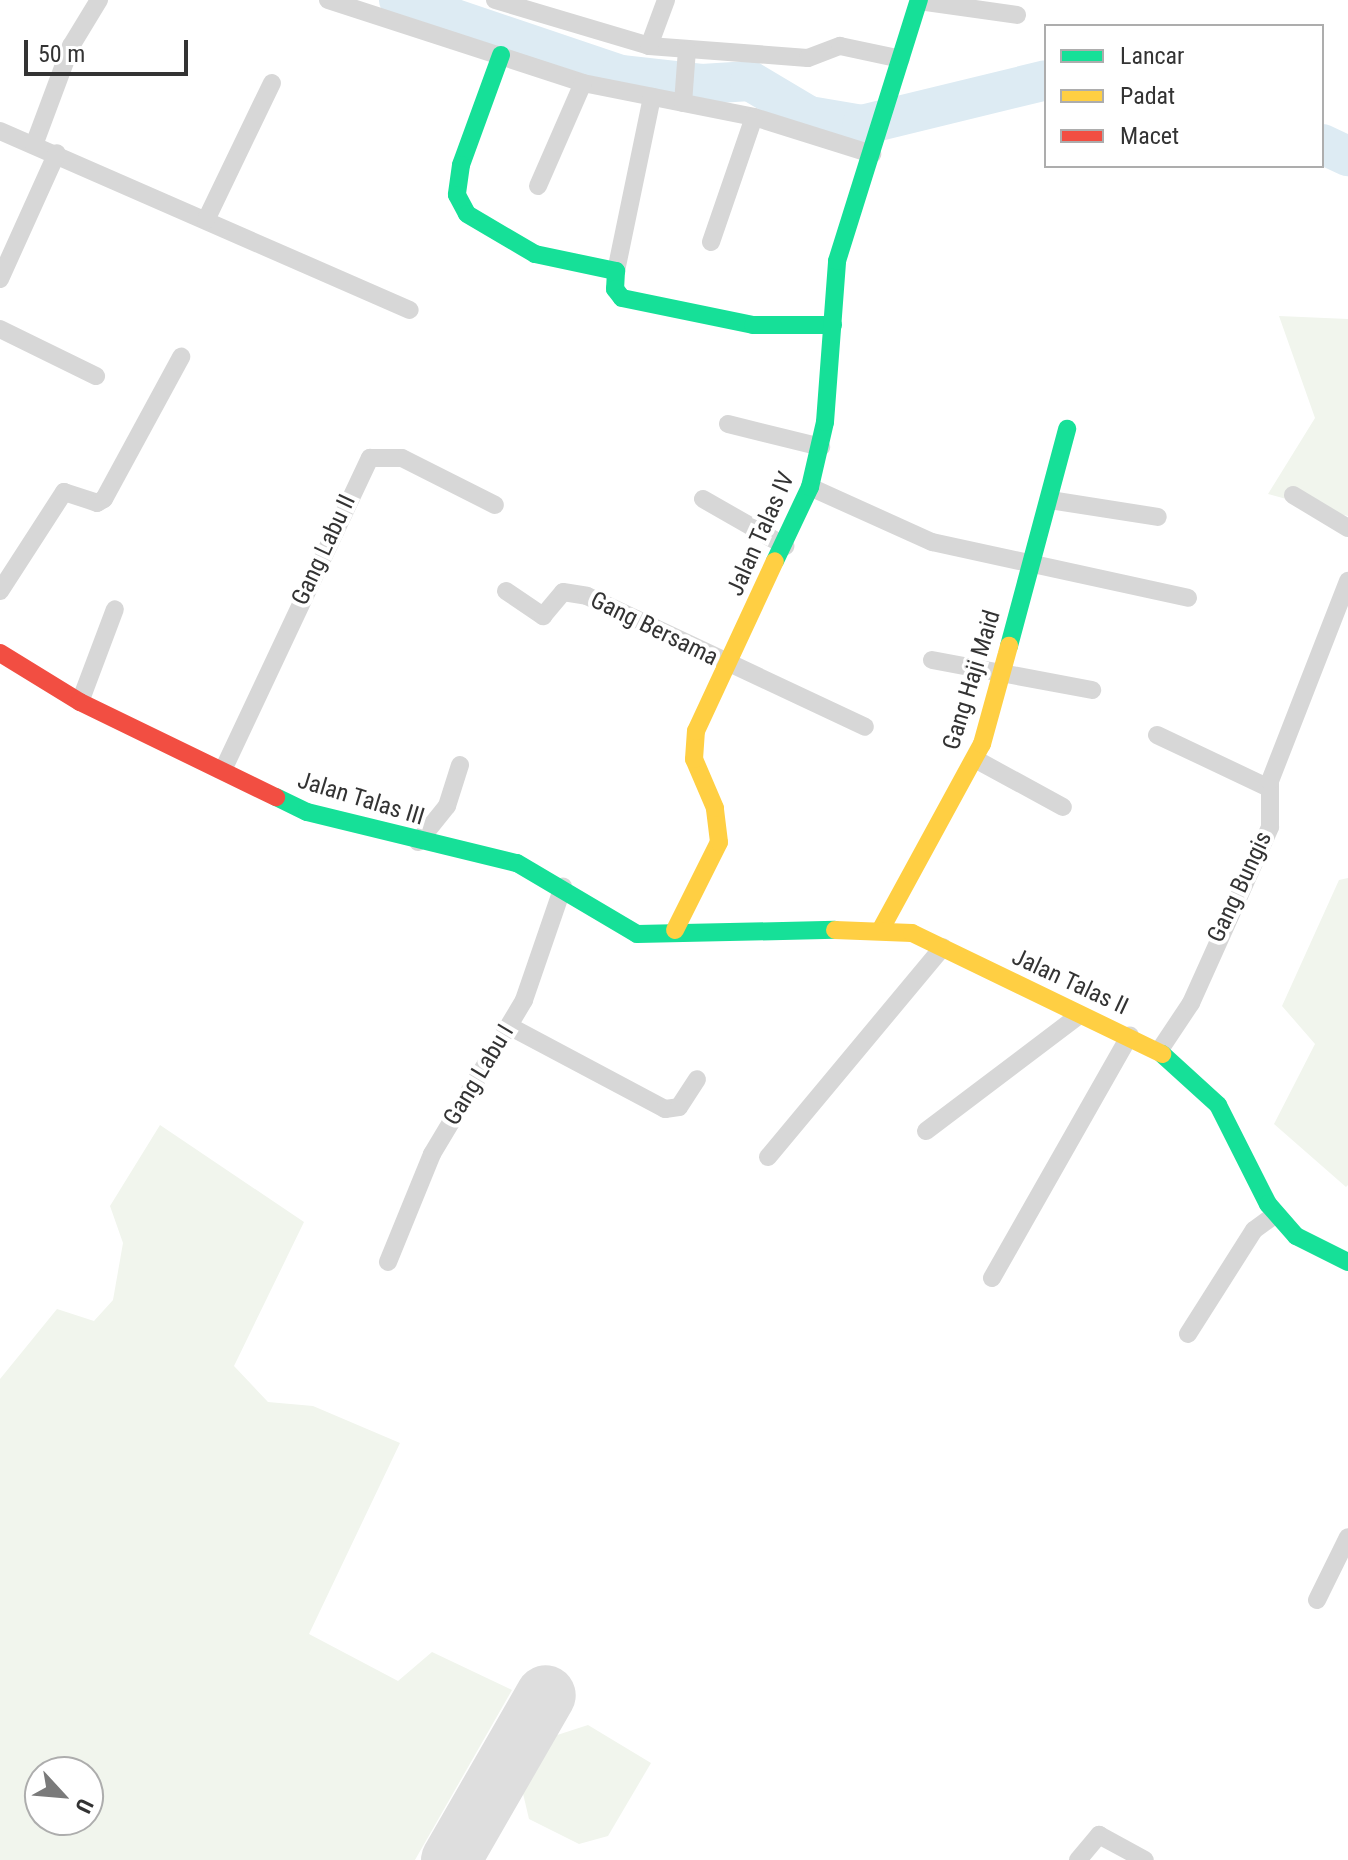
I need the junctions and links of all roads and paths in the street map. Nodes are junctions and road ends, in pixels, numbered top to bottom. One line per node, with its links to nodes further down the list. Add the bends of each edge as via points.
1 (99, 0): 18 (street, via 71,46)
2 (328, 0): 10 (street)
3 (495, 0): 6 (street)
4 (666, 0): 8 (street)
5 (919, 0): 7 (street); 11 (street, Jalan Talas IV)
6 (545, 8): 8 (street)
7 (1017, 15)
8 (649, 46): 9 (street)
9 (687, 50): 11 (street, via 808,58 840,46); 14 (street)
10 (501, 55): 13 (street); 24 (street, via 461,165 457,195 467,214 535,254)
11 (901, 59): 19 (street, Jalan Talas IV)
12 (272, 83): 22 (street)
13 (583, 83): 15 (street); 21 (street)
14 (684, 92): 15 (street); 16 (street)
15 (652, 97): 24 (street)
16 (754, 117): 19 (street); 23 (street)
17 (0, 131): 18 (street)
18 (34, 145): 20 (street)
19 (874, 147): 27 (street, Jalan Talas IV, via 837,261)
20 (57, 153): 22 (street); 25 (street)
21 (538, 186)
22 (206, 220): 26 (street)
23 (711, 242)
24 (616, 271): 27 (street, via 615,289 622,298 753,325)
25 (0, 279)
26 (410, 310)
27 (833, 325): 33 (street, Jalan Talas IV)
28 (0, 329): 30 (street)
29 (181, 357): 44 (street, via 104,499 97,503 64,492)
30 (96, 376)
31 (728, 424): 33 (street)
32 (1067, 429): 37 (street, Gang Haji Maid)
33 (821, 447): 34 (street, Jalan Talas IV)
34 (810, 487): 41 (street, Jalan Talas IV); 42 (street, via 903,533)
35 (1293, 495): 40 (street)
36 (703, 499): 41 (street)
37 (1050, 500): 39 (street); 42 (street, Gang Haji Maid)
38 (495, 505): 59 (street, Gang Labu II, via 402,458 370,458)
39 (1158, 517)
40 (1348, 528)
41 (785, 546): 51 (street, Jalan Talas IV)
42 (1033, 559): 46 (street); 52 (street, Gang Haji Maid)
43 (1348, 581): 48 (street, Gang Bungis)
44 (0, 591)
45 (506, 591): 51 (street, Gang Bersama, via 545,616 563,592 572,591)
46 (1188, 598)
47 (115, 609): 54 (street)
48 (1342, 617): 60 (street, Gang Bungis)
49 (0, 653): 54 (street, Jalan Talas III)
50 (932, 660): 52 (street)
51 (728, 665): 55 (street); 65 (street, Jalan Talas IV, via 694,741 719,842)
52 (1002, 676): 53 (street); 57 (street, Gang Haji Maid)
53 (1092, 690)
54 (80, 702): 59 (street, Jalan Talas III)
55 (865, 727)
56 (1157, 735): 60 (street)
57 (975, 759): 61 (street); 64 (street, Gang Haji Maid)
58 (460, 765): 62 (street, via 447,806)
59 (223, 770): 62 (street, Jalan Talas III, via 307,812)
60 (1269, 788): 70 (street, Gang Bungis, via 1270,827 1191,1003)
61 (1063, 807)
62 (418, 842): 63 (street, Jalan Talas III, via 504,859)
63 (563, 887): 65 (street, Jalan Talas III, via 637,934); 68 (street, Gang Labu I, via 541,961)
64 (881, 929): 65 (street, Jalan Talas II); 66 (street, Jalan Talas II)
65 (675, 930)
66 (943, 947): 67 (street, Jalan Talas II); 73 (street)
67 (1078, 1016): 69 (street, Jalan Talas II); 72 (street)
68 (509, 1026): 71 (street, via 665,1109 679,1107); 75 (street, Gang Labu I, via 432,1154)
69 (1130, 1035): 70 (street, Jalan Talas II); 77 (street)
70 (1159, 1051): 74 (street, Jalan Talas II, via 1218,1105)
71 (697, 1079)
72 (926, 1131)
73 (768, 1157)
74 (1276, 1214): 76 (street, Jalan Talas II, via 1307,1246); 78 (street, via 1254,1230)
75 (388, 1262)
76 (1348, 1262)
77 (992, 1278)
78 (1188, 1334)
79 (1348, 1537): 80 (street)
80 (1317, 1600)
81 (1078, 1860): 82 (street, via 1099,1835)
82 (1145, 1860)

